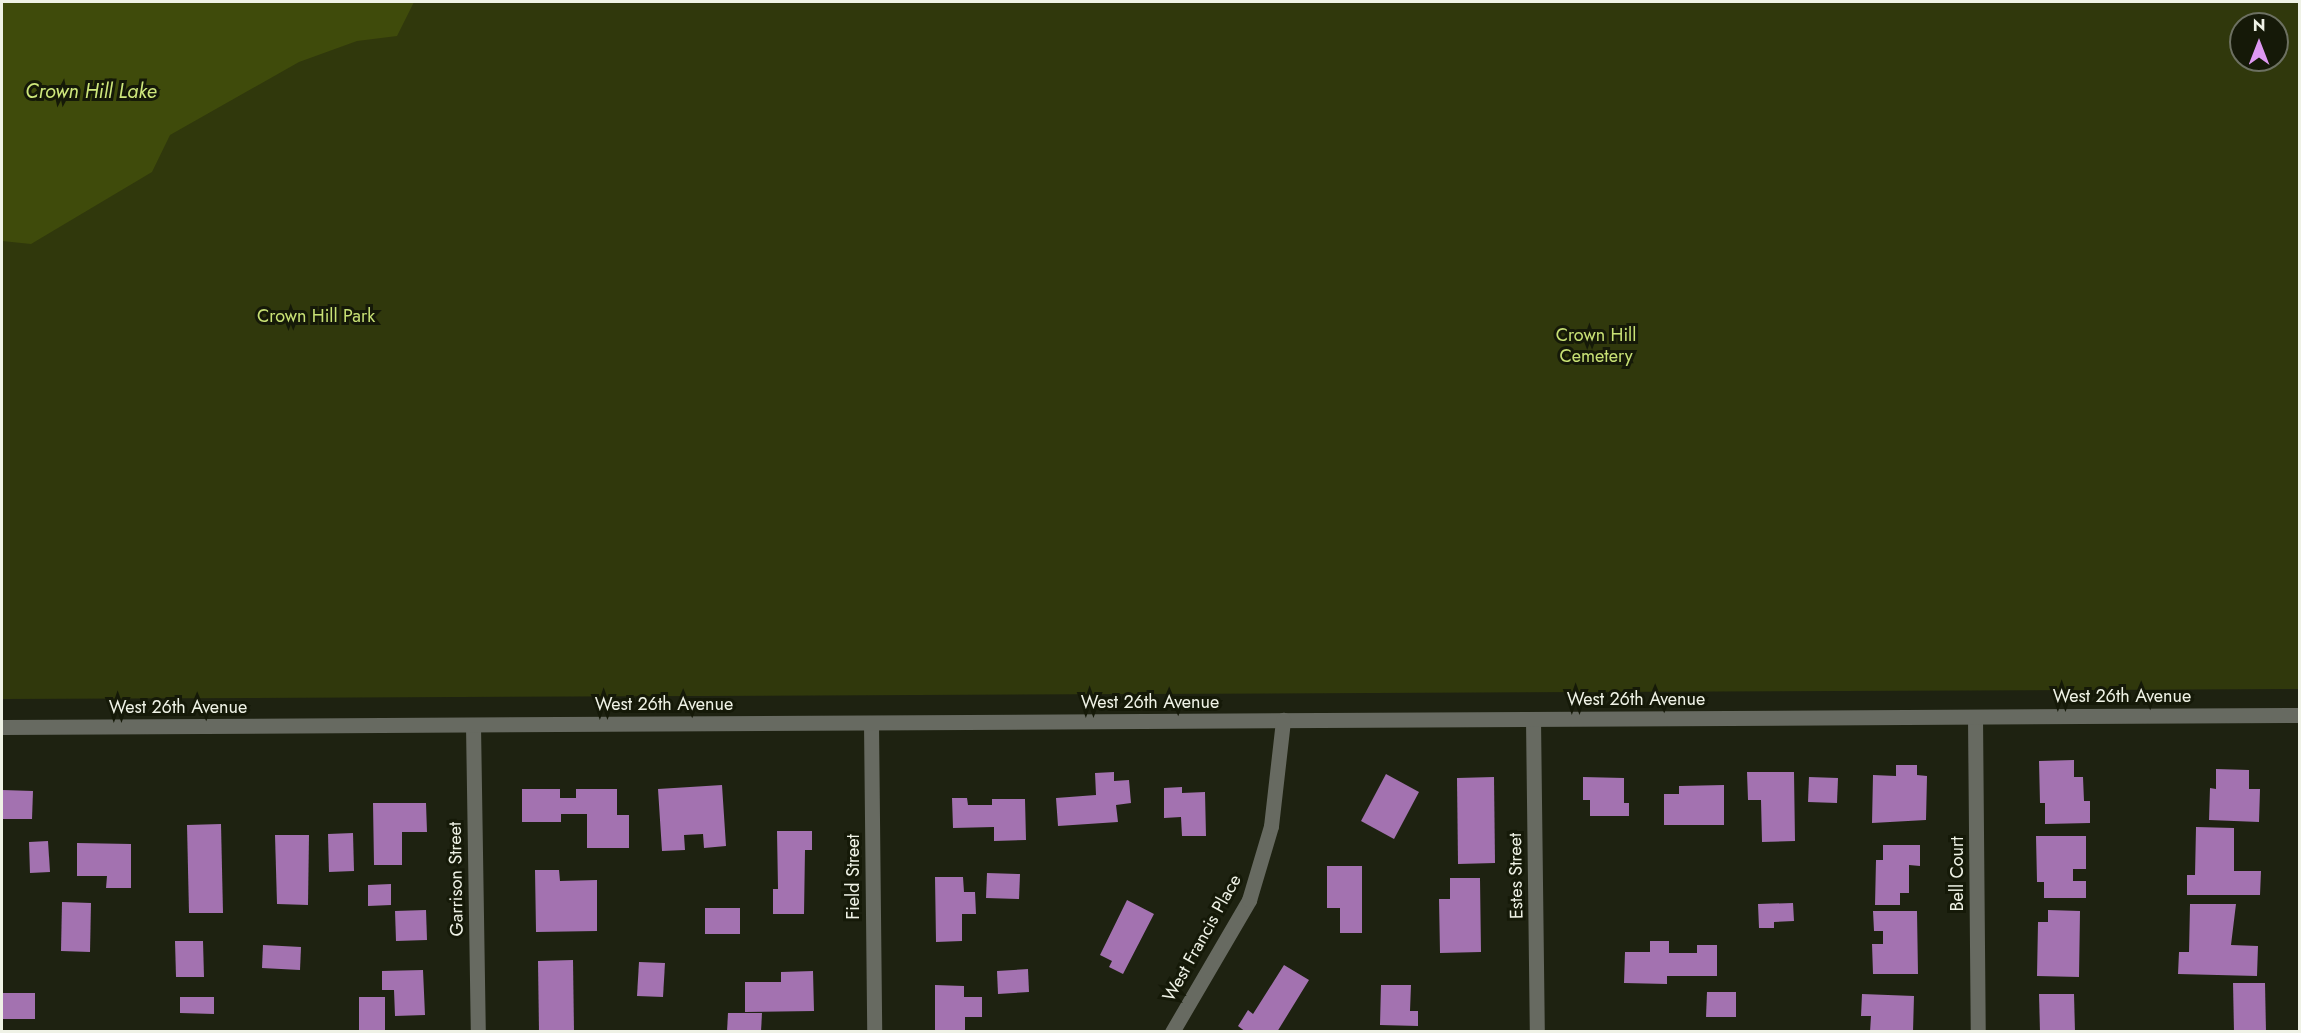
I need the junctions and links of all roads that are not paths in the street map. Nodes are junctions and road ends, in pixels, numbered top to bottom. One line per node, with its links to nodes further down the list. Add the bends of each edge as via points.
1 (2300, 715): 2 (street, West 26th Avenue)
2 (1975, 717): 3 (street, West 26th Avenue); 12 (street, Bell Court)
3 (1533, 719): 4 (street, West 26th Avenue); 11 (street, Estes Street)
4 (1283, 720): 5 (street, West 26th Avenue); 10 (street, West Francis Place, via 1271,826 1249,900)
5 (871, 723): 6 (street, West 26th Avenue); 9 (street, Field Street)
6 (473, 725): 7 (street, West 26th Avenue); 8 (street, Garrison Street)
7 (2, 727)
8 (478, 1032)
9 (874, 1032)
10 (1173, 1032)
11 (1538, 1032)
12 (1978, 1032)

